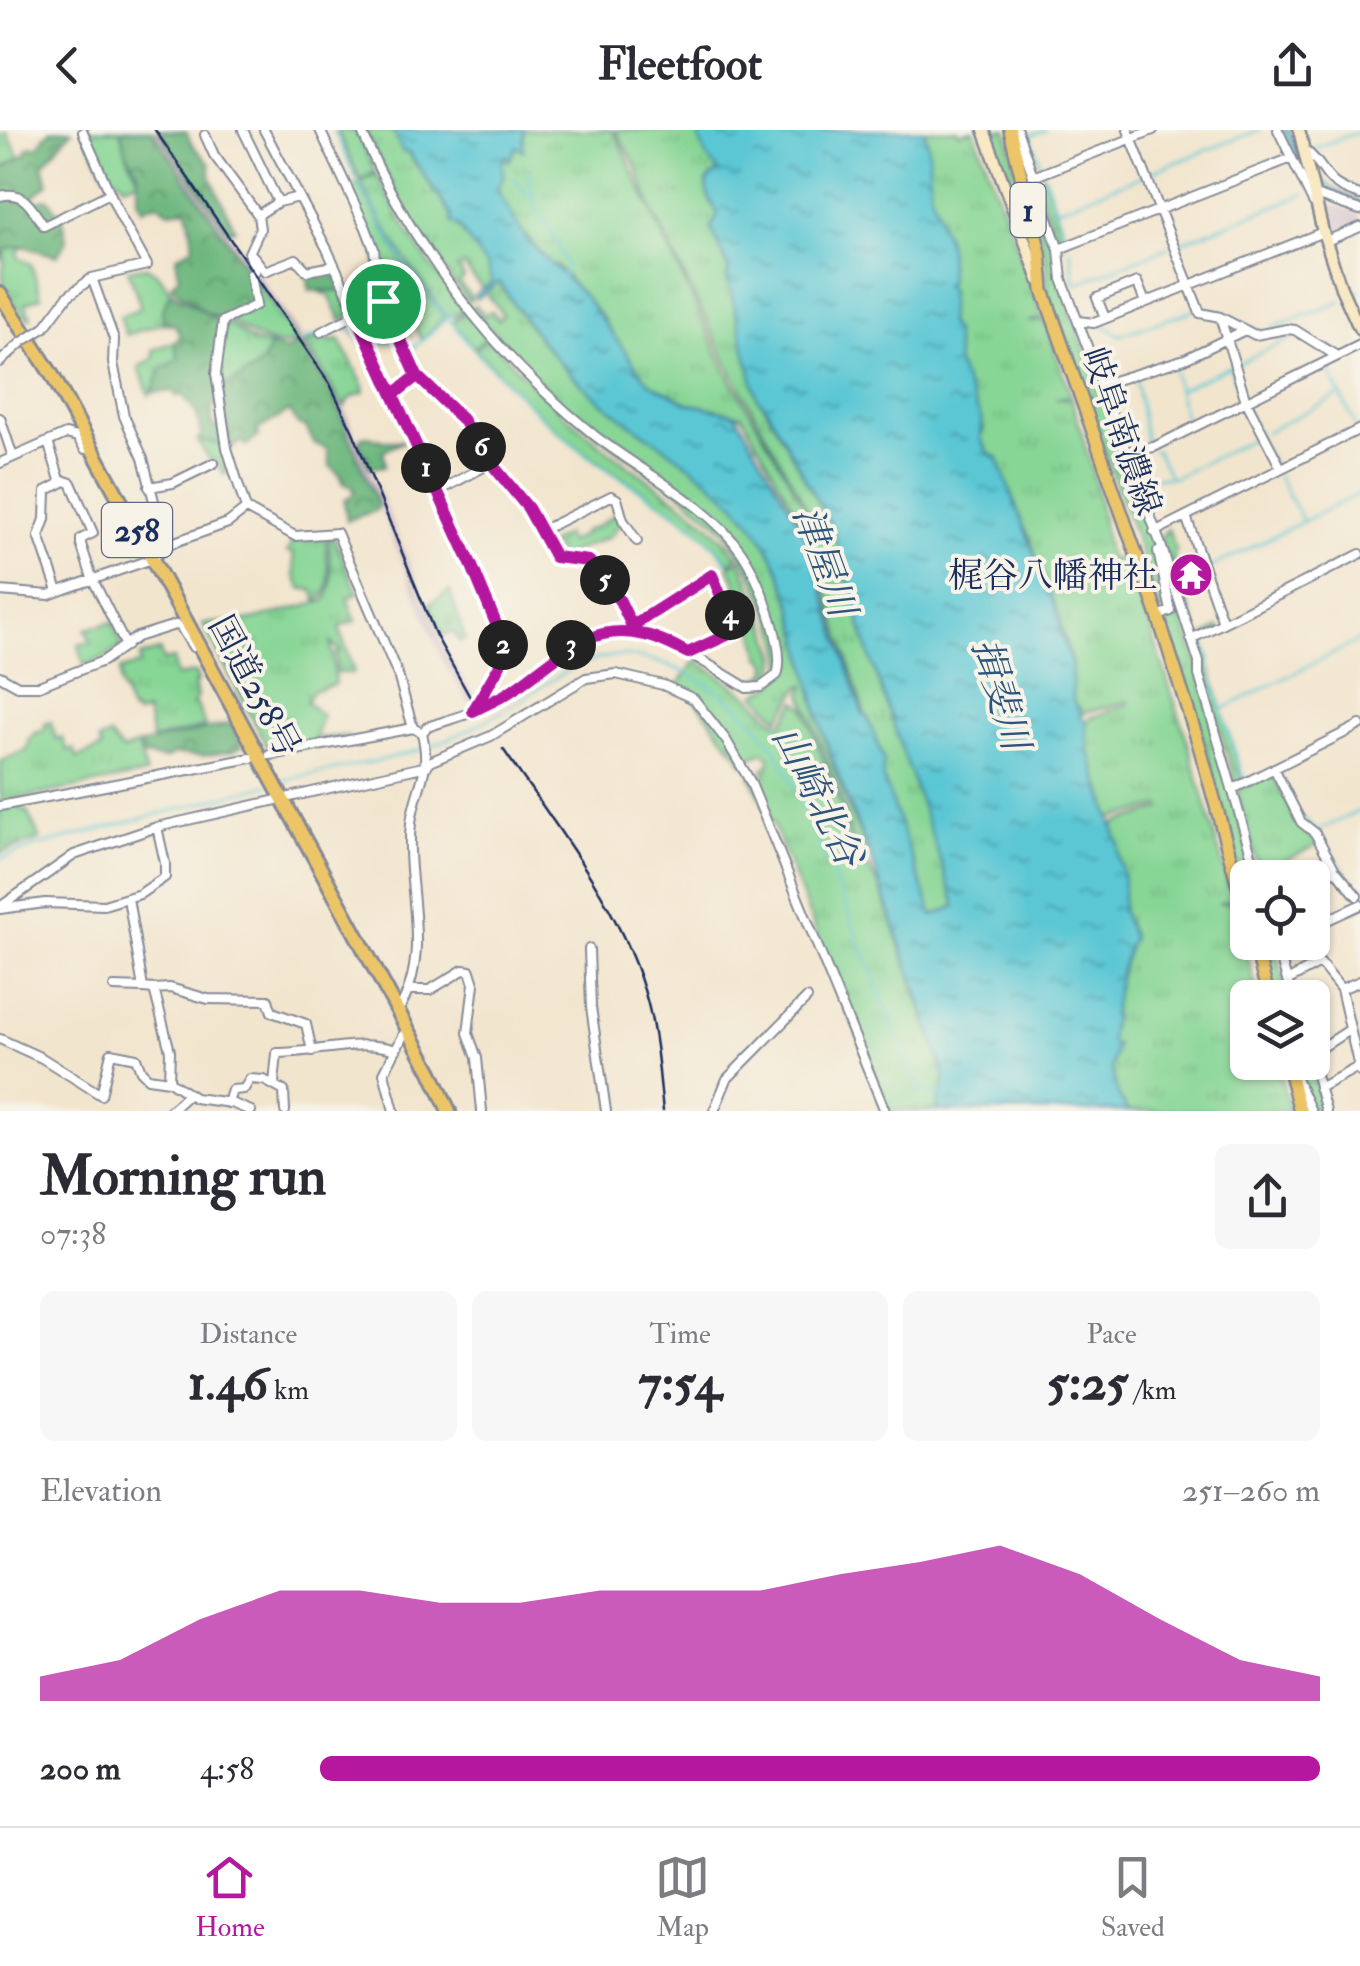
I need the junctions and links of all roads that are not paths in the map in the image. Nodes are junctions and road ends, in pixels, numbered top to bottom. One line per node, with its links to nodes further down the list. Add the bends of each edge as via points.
1 (243, 130): 21 (street)
2 (264, 130): 20 (street)
3 (320, 130): 35 (street, via 366,228)
4 (361, 130): 86 (street, via 408,226 491,334 578,422 698,510 742,554 780,652 777,675 747,688)
5 (984, 130): 33 (street)
6 (1013, 130): 15 (street); 33 (main road, 岐阜南濃線 / 1)
7 (1153, 130): 11 (street)
8 (1278, 130): 14 (street)
9 (1299, 130): 13 (street)
10 (83, 132): 17 (street)
11 (1130, 134): 15 (street); 22 (street)
12 (205, 135): 25 (street)
13 (1306, 153): 16 (street); 18 (street, via 1333,184)
14 (1290, 158): 22 (street); 23 (street)
15 (1034, 177): 28 (street)
16 (1314, 192): 23 (street); 24 (street)
17 (110, 193): 19 (street, via 44,226 23,197); 31 (street, via 147,265)
18 (1360, 195)
19 (0, 196)
20 (300, 197): 21 (street); 30 (street)
21 (278, 202): 25 (street)
22 (1159, 210): 28 (street); 32 (street)
23 (1318, 210): 27 (street)
24 (1360, 210)
25 (258, 215): 29 (street, via 260,229)
26 (1360, 227): 27 (street)
27 (1324, 236): 32 (street); 42 (street)
28 (1059, 250): 40 (street)
29 (249, 254): 30 (street, via 265,272 296,260 307,271); 65 (street, via 256,305 223,322 216,366 227,448)
30 (334, 266): 37 (street)
31 (92, 278): 47 (street, bridge); 63 (street, via 114,339 124,416)
32 (1189, 285): 36 (street); 38 (street, via 1200,313)
33 (1043, 290): 76 (main road, 岐阜南濃線 / 1)
34 (0, 294): 55 (highway, 国道258号 / 258)
35 (383, 301): 37 (street); 48 (street)
36 (1145, 302): 39 (street); 39 (street, via 1137,282 1098,298)
37 (356, 314): 43 (street); 50 (street)
38 (1220, 317): 41 (street); 44 (street)
39 (1104, 318): 40 (street)
40 (1078, 322): 49 (street)
41 (1244, 330): 44 (street); 46 (street, via 1296,330)
42 (1360, 330)
43 (321, 332)
44 (1226, 340): 49 (street); 51 (street)
45 (1360, 345): 46 (street)
46 (1335, 355): 51 (street)
47 (0, 362)
48 (417, 376): 50 (street); 59 (street, via 462,419)
49 (1100, 385): 56 (street)
50 (393, 395): 64 (street)
51 (1246, 401): 56 (street, via 1154,446); 61 (street)
52 (0, 418): 57 (street)
53 (1360, 430): 61 (street)
54 (48, 442): 55 (street, via 70,434); 57 (street); 62 (street)
55 (92, 448): 72 (highway, 国道258号 / 258)
56 (1124, 452): 68 (street)
57 (13, 458): 60 (street)
58 (214, 463): 63 (street)
59 (491, 463): 64 (street); 67 (street)
60 (0, 464)
61 (1281, 468): 66 (street)
62 (60, 483): 73 (street, via 71,484 93,533 81,544); 75 (street, via 46,491 40,536)
63 (149, 487): 70 (street)
64 (437, 492): 88 (street, via 502,638 500,665)
65 (246, 509): 70 (street, via 228,523); 90 (street, via 295,536 337,533)
66 (1186, 516): 68 (street); 78 (street)
67 (541, 531): 69 (street, via 610,496); 79 (street, via 559,560 582,558 598,571)
68 (1155, 535): 76 (street, via 1171,611); 83 (street)
69 (638, 541)
70 (172, 543): 72 (street)
71 (1360, 554): 78 (street)
72 (152, 559): 73 (street); 84 (highway, 国道258号 / 258)
73 (92, 578): 75 (street); 85 (street)
74 (0, 591): 75 (street)
75 (58, 591)
76 (1158, 616): 99 (main road, 岐阜南濃線 / 1)
77 (1206, 620): 80 (street)
78 (1223, 623): 80 (street)
79 (632, 626): 81 (street); 82 (street); 86 (street, via 712,575 736,631)
80 (1209, 630): 83 (street)
81 (622, 632): 82 (street); 88 (street, via 575,643 508,694)
82 (644, 634): 86 (street)
83 (1191, 639): 95 (street)
84 (198, 644): 85 (street, via 193,647 174,625); 96 (highway, 国道258号 / 258)
85 (126, 646): 87 (street, via 32,688)
86 (688, 653)
87 (0, 676)
88 (473, 711): 90 (street)
89 (1360, 725): 94 (street)
90 (417, 730): 91 (street); 93 (street)
91 (270, 755)
92 (251, 758): 97 (street)
93 (427, 763): 96 (street); 113 (street, via 411,827 417,945); 140 (street, via 492,736 594,676 628,675 694,700 750,782)
94 (1274, 768): 95 (street); 101 (street, via 1300,822 1315,833)
95 (1233, 789): 100 (street)
96 (281, 796): 98 (street); 116 (highway, 国道258号 / 258)
97 (0, 806)
98 (157, 827): 103 (street, via 165,877); 105 (street, via 74,855)
99 (1231, 860)
100 (1253, 860)
101 (1335, 870): 102 (street); 104 (street)
102 (1330, 871)
103 (128, 898): 105 (street, via 104,906 46,902); 111 (street)
104 (1359, 899): 106 (street)
105 (0, 908)
106 (1330, 916)
107 (589, 949): 138 (street)
108 (1290, 980): 114 (street, via 1320,963)
109 (1360, 981): 114 (street)
110 (114, 987): 111 (street)
111 (142, 988): 112 (street)
112 (154, 989): 122 (street, via 268,1000 272,1012 306,1024); 127 (street, via 170,1051)
113 (408, 990): 116 (street); 137 (street, via 430,990 470,971 468,1033)
114 (1340, 990): 118 (street)
115 (807, 998): 139 (street, via 727,1079)
116 (398, 1011): 117 (highway, 国道258号 / 258)
117 (407, 1028): 121 (street); 136 (highway, 国道258号 / 258)
118 (1348, 1030): 120 (street); 123 (street)
119 (0, 1039): 127 (street, via 101,1095 111,1053 136,1058 148,1078)
120 (1330, 1044)
121 (396, 1050): 122 (street, via 368,1043); 135 (street, via 384,1073)
122 (312, 1052): 128 (street, via 277,1054)
123 (1359, 1068): 129 (street)
124 (1292, 1080): 141 (main road)
125 (1298, 1080): 142 (street)
126 (1317, 1080): 129 (street)
127 (169, 1081): 130 (street)
128 (274, 1084): 131 (street, via 250,1079 244,1090 232,1090); 134 (street, via 284,1091)
129 (1319, 1088): 143 (street)
130 (189, 1094): 131 (street); 132 (street)
131 (228, 1102): 133 (street)
132 (170, 1111)
133 (251, 1111)
134 (284, 1111)
135 (394, 1111)
136 (448, 1111)
137 (482, 1111)
138 (606, 1111)
139 (714, 1111)
140 (885, 1111)
141 (1300, 1111)
142 (1311, 1111)
143 (1326, 1111)

